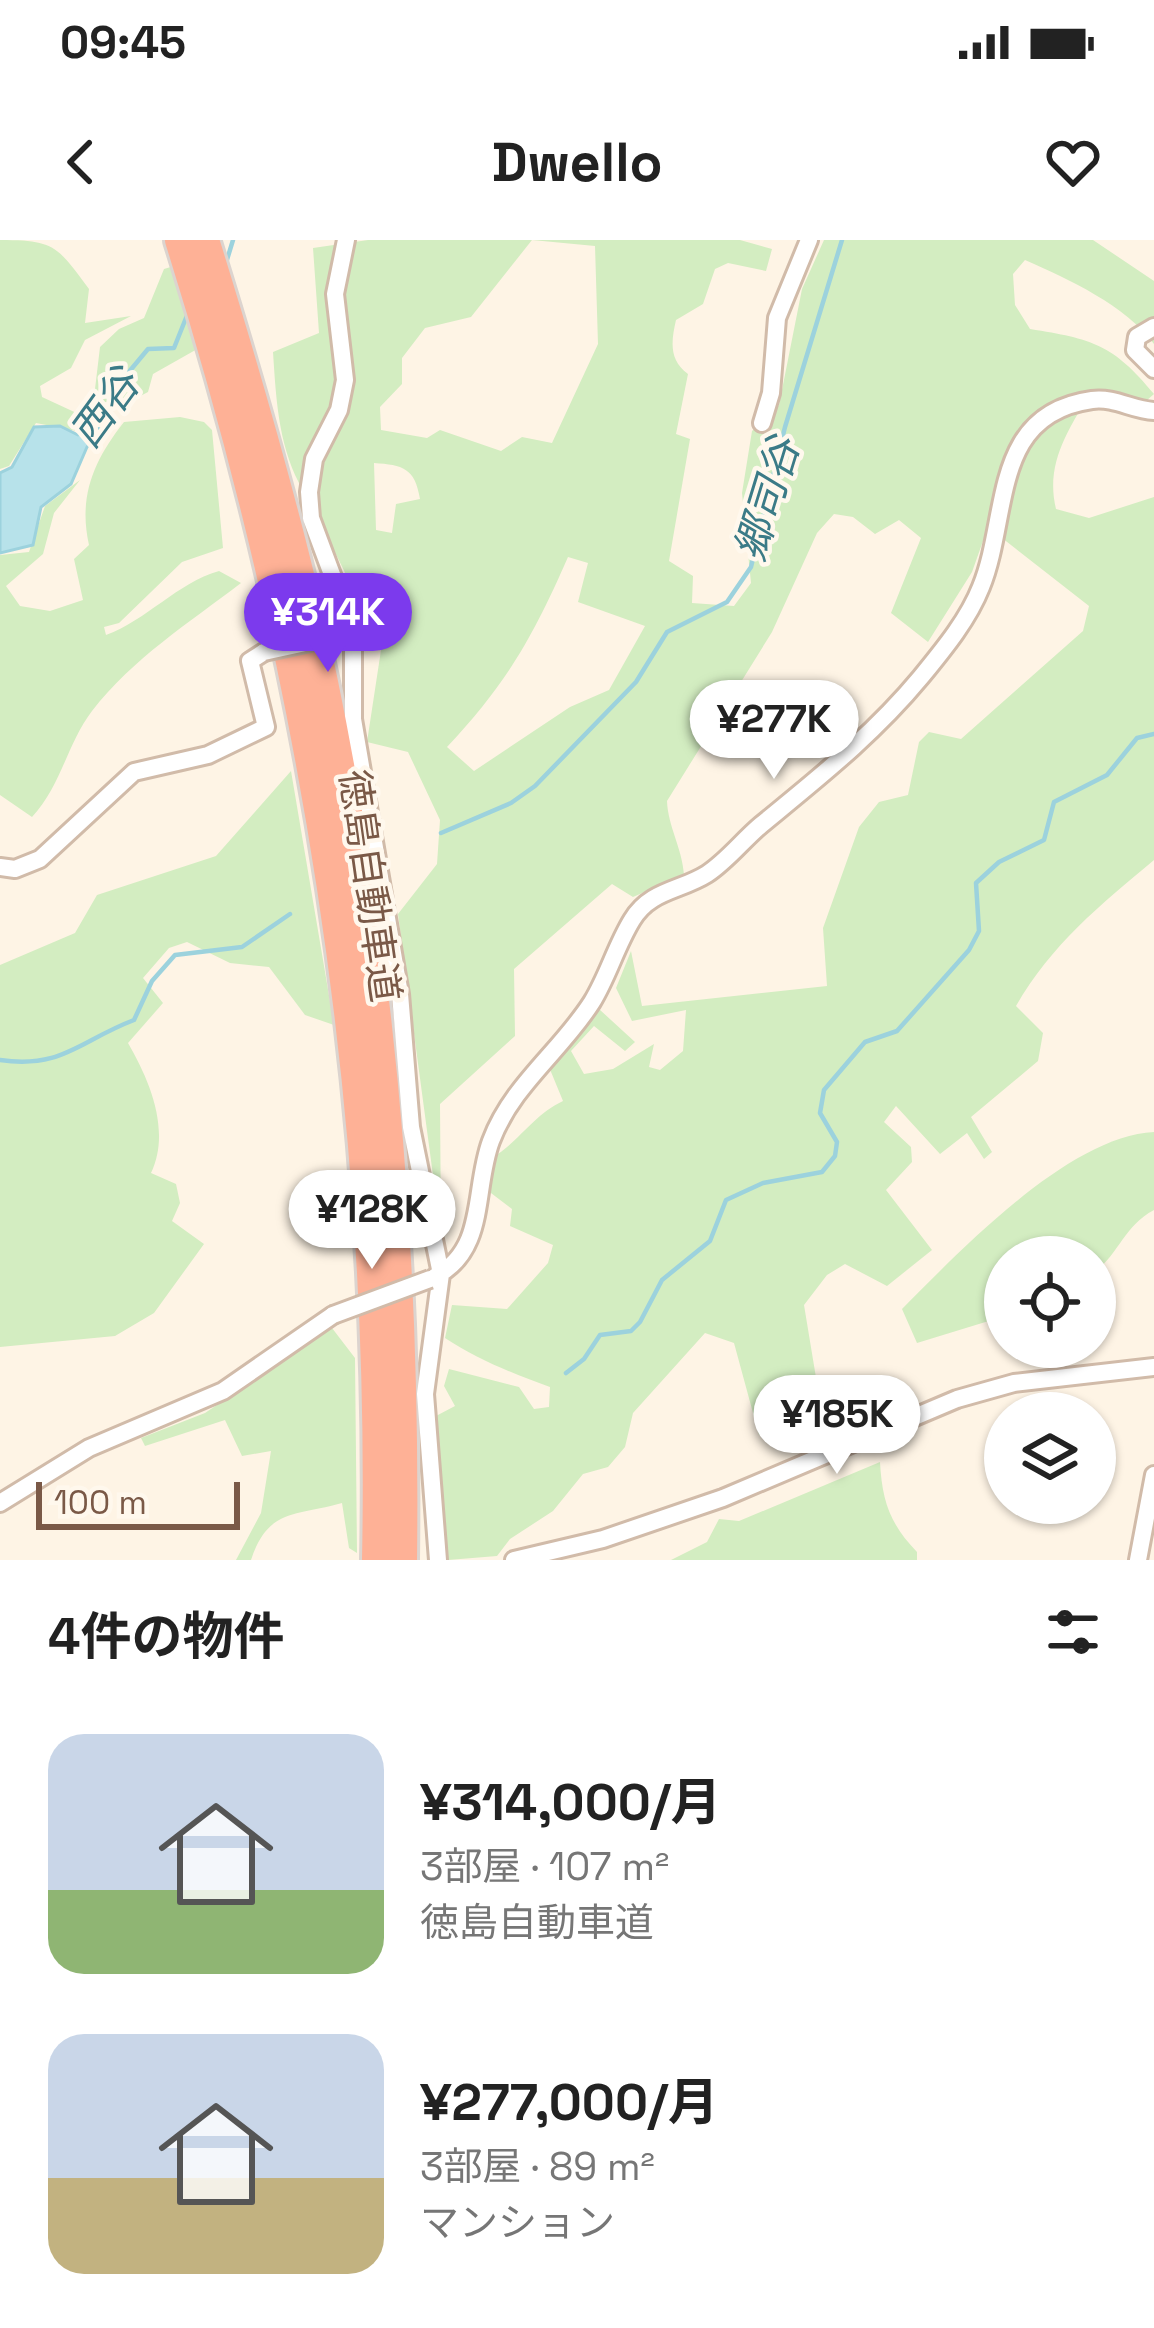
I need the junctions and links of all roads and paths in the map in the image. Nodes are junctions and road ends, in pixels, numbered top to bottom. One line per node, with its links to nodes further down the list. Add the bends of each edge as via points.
1 (180, 240): 8 (highway, 徳島自動車道)
2 (204, 240): 8 (highway, 徳島自動車道)
3 (346, 240): 10 (street, via 335,294 345,380 309,492)
4 (809, 240): 9 (street, via 778,318)
5 (1154, 327): 6 (street, via 1137,337 1135,350)
6 (1154, 369)
7 (1154, 411): 12 (street, via 1089,400 1045,418 1020,441 982,587 964,620 896,705 821,778 706,874 651,898 632,919 590,1005 496,1129 480,1170 470,1245)
8 (248, 421): 16 (highway, 徳島自動車道, via 342,947 376,1338); 17 (highway, 徳島自動車道, via 328,710 364,941 399,1331)
9 (762, 423)
10 (347, 633): 11 (street, bridge, via 250,661 266,727 208,755 134,772 40,859); 12 (street)
11 (0, 867)
12 (436, 1276): 15 (street, bridge, via 333,1315 223,1391 89,1448); 18 (street, via 425,1394)
13 (1154, 1367): 19 (street, via 1014,1383 957,1400 723,1498 603,1540)
14 (1154, 1475): 20 (street)
15 (0, 1503)
16 (377, 1560)
17 (402, 1560)
18 (438, 1560)
19 (514, 1560)
20 (1138, 1560)

